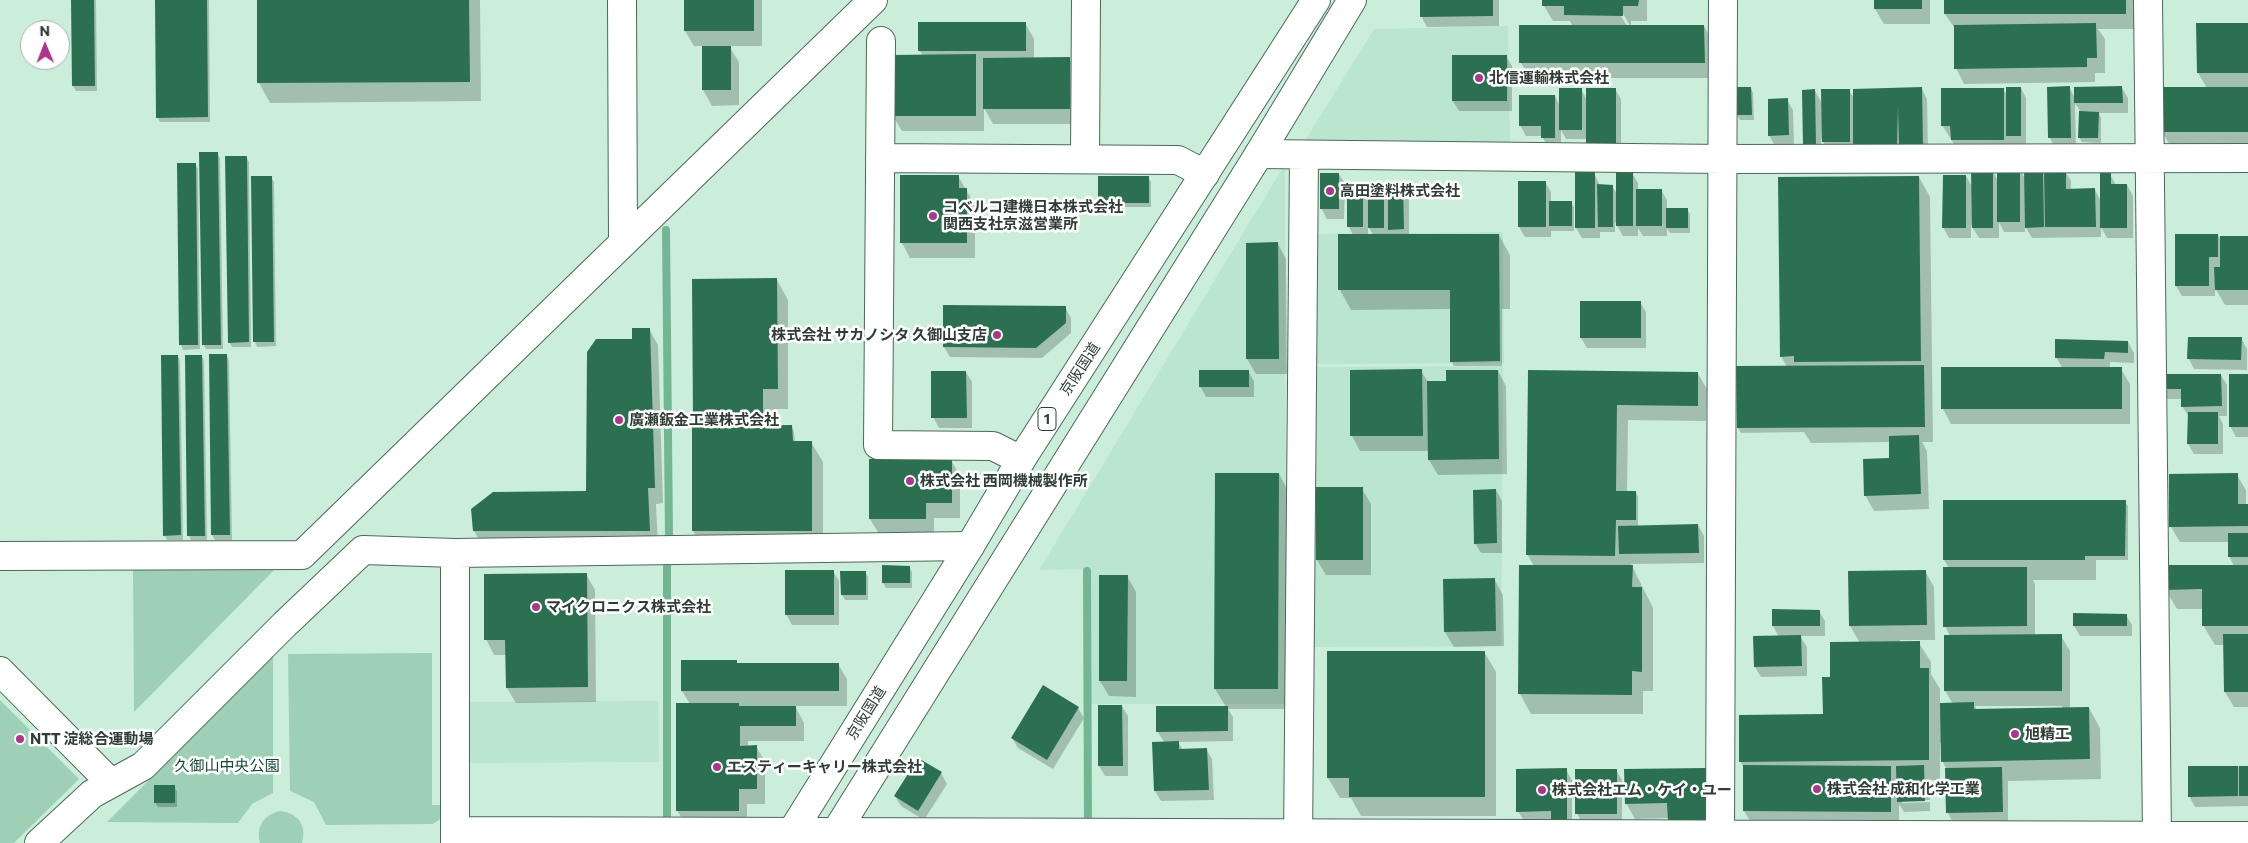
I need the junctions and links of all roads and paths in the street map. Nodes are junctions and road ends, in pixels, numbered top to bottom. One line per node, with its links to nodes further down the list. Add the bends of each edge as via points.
1 (622, 0): 17 (main road)
2 (873, 0): 17 (main road)
3 (1086, 0): 12 (main road)
4 (1316, 0): 16 (main road, 京阪国道 / 1)
5 (1352, 0): 9 (main road)
6 (1723, 0): 15 (main road)
7 (2148, 0): 13 (main road)
8 (881, 42): 11 (main road)
9 (1259, 154): 10 (main road); 29 (main road)
10 (1304, 155): 15 (main road); 31 (main road)
11 (880, 158): 12 (main road); 18 (main road, via 878,445 994,446)
12 (1085, 158): 16 (main road, via 1178,160)
13 (2149, 158): 14 (main road); 15 (main road); 25 (main road)
14 (2248, 158)
15 (1723, 159): 24 (main road)
16 (1205, 174): 18 (main road, 京阪国道 / 1)
17 (623, 243): 21 (main road, via 302,555)
18 (1021, 460): 19 (main road, 京阪国道 / 1)
19 (970, 546): 20 (main road); 28 (main road, 京阪国道 / 1)
20 (455, 553): 23 (main road, via 363,550 143,766); 27 (main road)
21 (0, 556)
22 (0, 671): 23 (main road)
23 (111, 783): 32 (main road, via 92,794)
24 (1720, 835): 25 (main road); 31 (main road)
25 (2157, 836): 26 (main road)
26 (2248, 836)
27 (455, 837): 28 (main road, via 749,831)
28 (788, 838): 29 (main road)
29 (832, 838): 30 (main road)
30 (878, 838): 31 (main road)
31 (1298, 839)
32 (39, 843)

